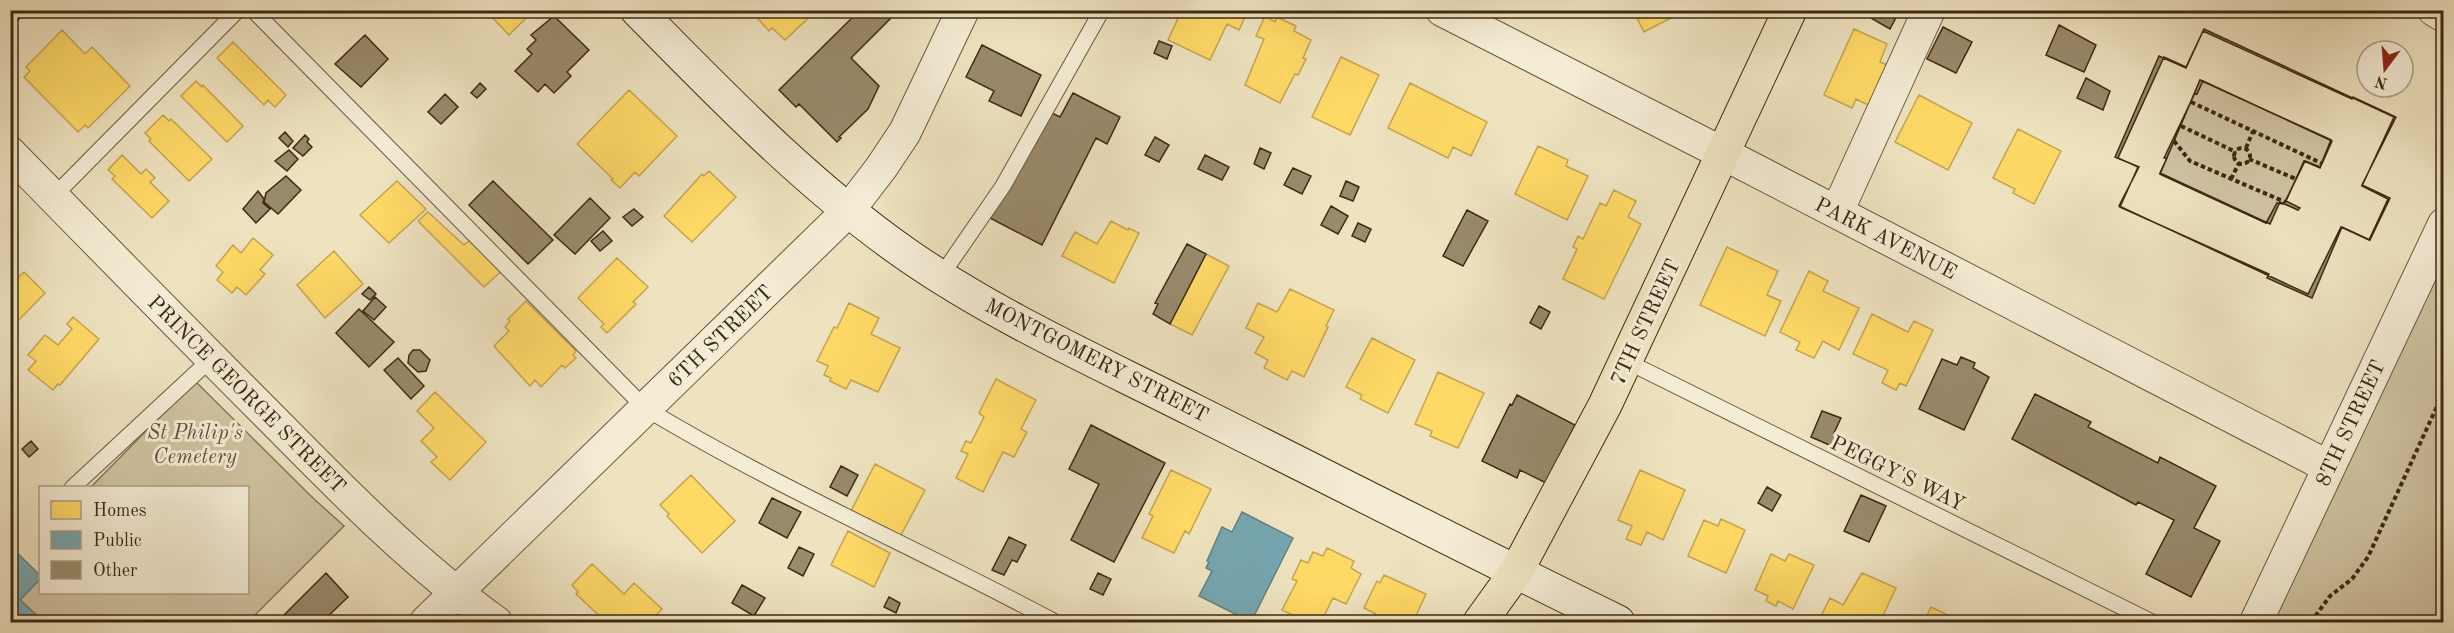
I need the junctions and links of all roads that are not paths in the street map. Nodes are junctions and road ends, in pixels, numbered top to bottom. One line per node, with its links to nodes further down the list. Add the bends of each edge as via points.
1 (238, 10): 13 (lane)
2 (253, 10): 20 (lane)
3 (637, 10): 14 (street, MONTGOMERY STREET, via 766,140)
4 (963, 10): 14 (street, 6TH STREET, via 905,132)
5 (1102, 10): 17 (lane, via 1003,186)
6 (1442, 10): 12 (street, PARK AVENUE)
7 (1790, 10): 12 (main road, 7TH STREET)
8 (1929, 10): 15 (street)
9 (2434, 10): 10 (street)
10 (2444, 16)
11 (10, 153): 13 (street, PRINCE GEORGE STREET)
12 (1724, 154): 15 (street, PARK AVENUE); 19 (main road, 7TH STREET)
13 (53, 197): 18 (street, PRINCE GEORGE STREET)
14 (848, 211): 17 (street, MONTGOMERY STREET); 20 (street, 6TH STREET)
15 (1837, 212): 21 (street, PARK AVENUE)
16 (2444, 224): 21 (street, 8TH STREET)
17 (941, 276): 23 (street, MONTGOMERY STREET, via 1046,336)
18 (211, 359): 22 (lane); 24 (street, PRINCE GEORGE STREET, via 376,523)
19 (1626, 361): 23 (main road, 7TH STREET); 30 (lane, PEGGY'S WAY)
20 (645, 408): 24 (street, 6TH STREET); 27 (lane, via 708,447)
21 (2330, 467): 31 (street, 8TH STREET)
22 (74, 486)
23 (1515, 572): 28 (main road, 7TH STREET); 29 (street, MONTGOMERY STREET)
24 (455, 593): 25 (street, 6TH STREET); 26 (street, PRINCE GEORGE STREET)
25 (426, 622)
26 (496, 622)
27 (1055, 622)
28 (1480, 622)
29 (1618, 622)
30 (2151, 622)
31 (2256, 622)

